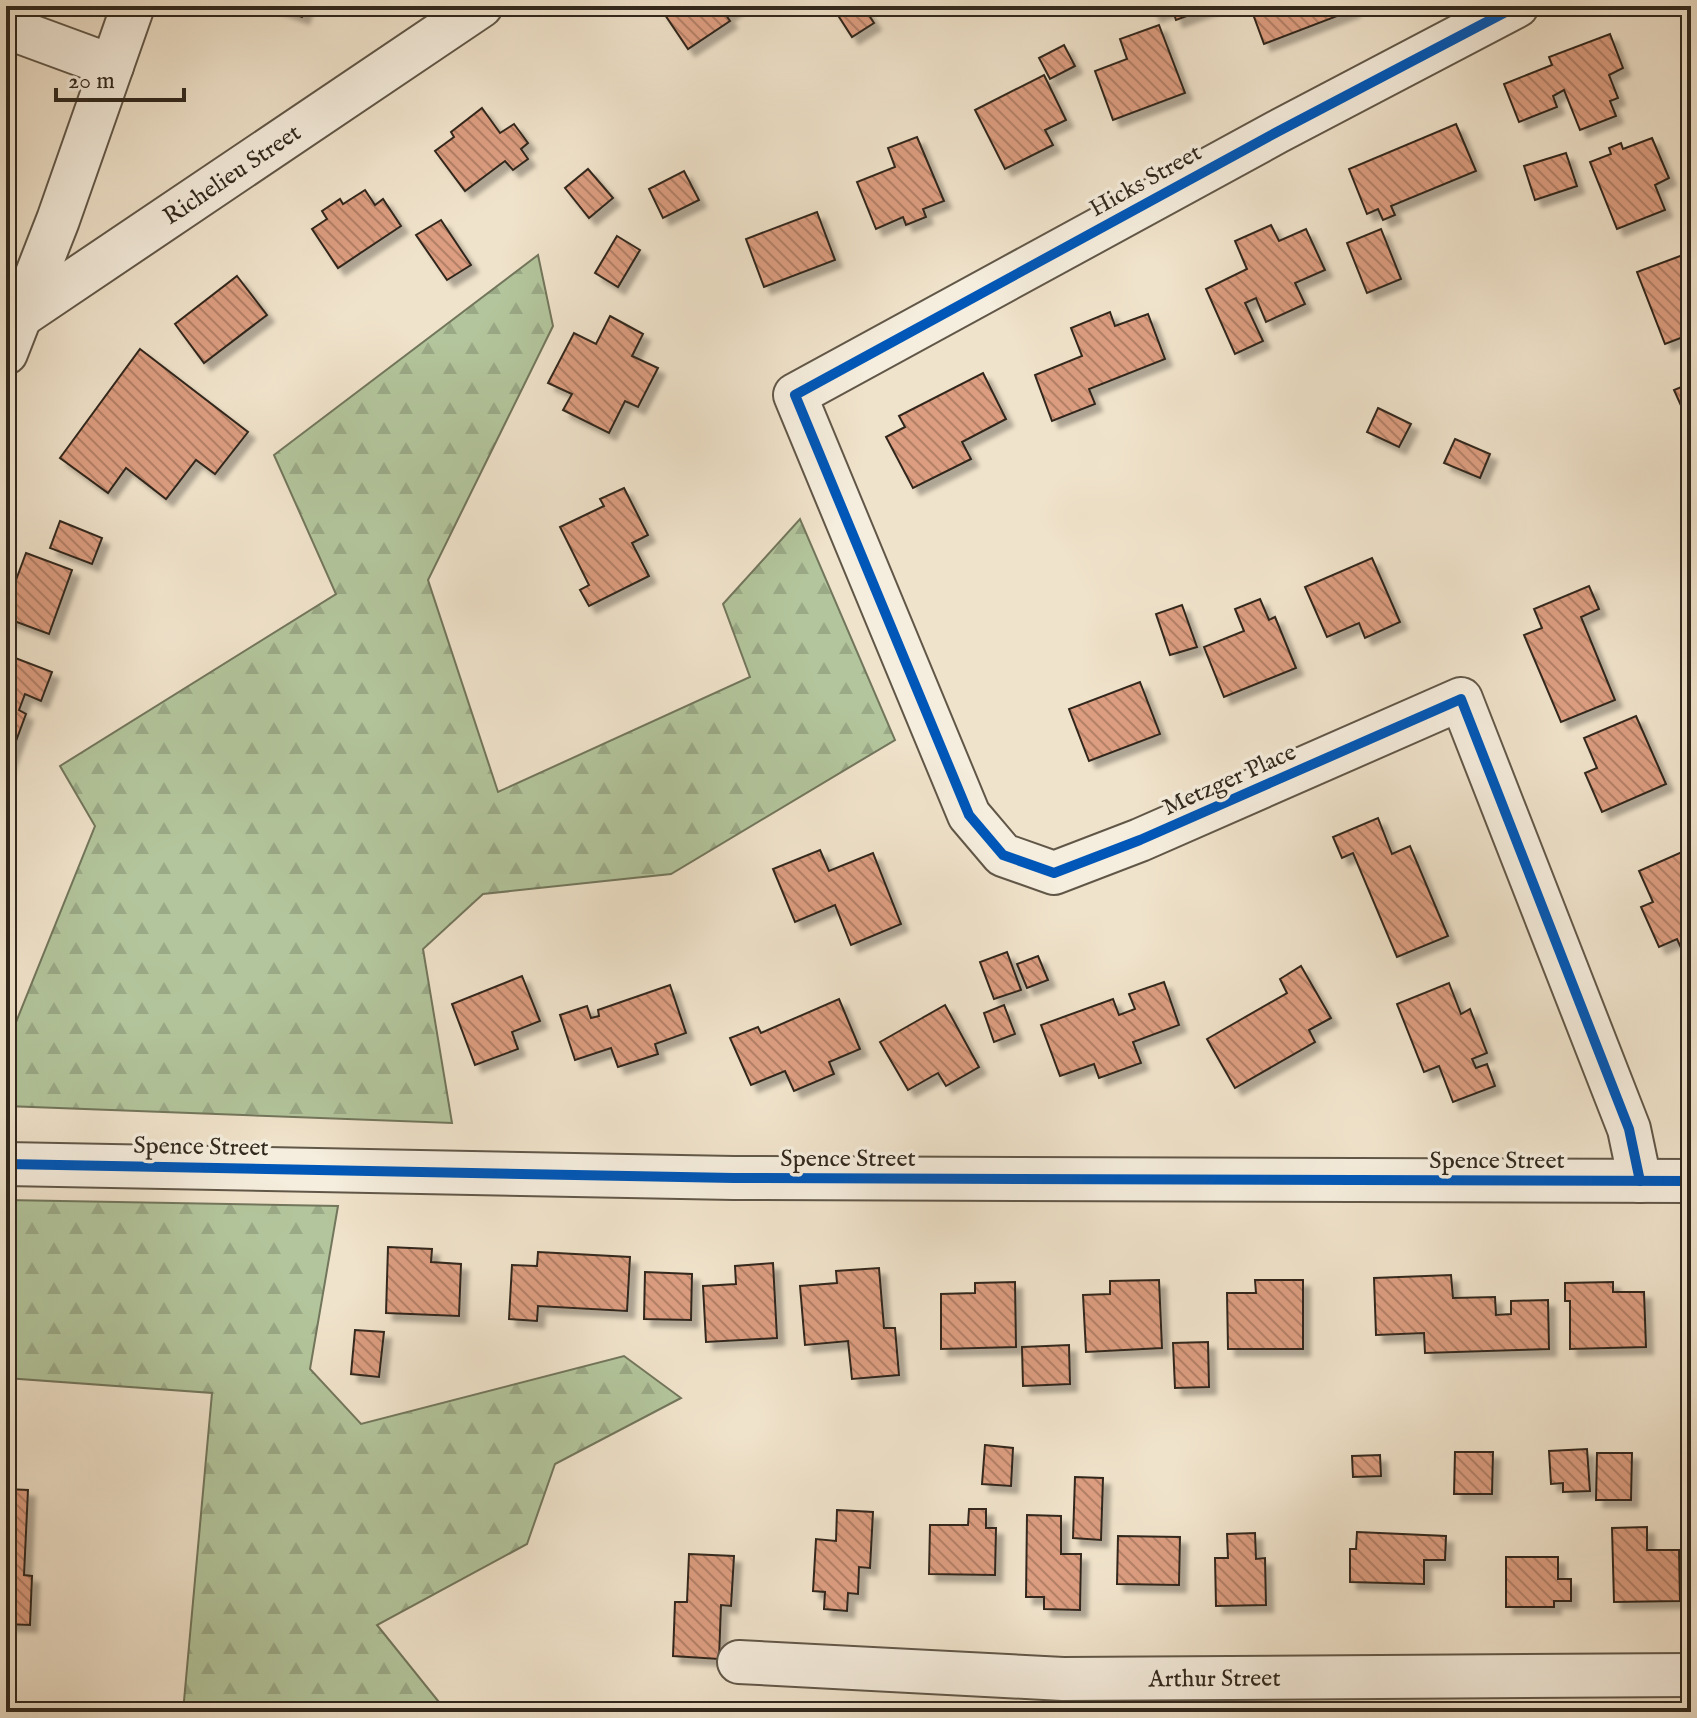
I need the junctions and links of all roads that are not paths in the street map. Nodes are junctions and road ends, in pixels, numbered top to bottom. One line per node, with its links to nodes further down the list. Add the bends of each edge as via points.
1 (133, 6): 5 (street)
2 (481, 6): 6 (street, Richelieu Street)
3 (1517, 6): 7 (street, Hicks Street)
4 (6, 27): 5 (street)
5 (112, 66): 6 (street)
6 (13, 334)
7 (795, 395): 9 (street, Metzger Place, via 969,815 1003,855 1054,873 1461,699 1629,1129)
8 (6, 1164): 9 (street, Spence Street, via 734,1178)
9 (1640, 1181): 10 (street, Spence Street)
10 (1691, 1181)
11 (739, 1662): 13 (street, Arthur Street)
12 (1691, 1675): 13 (street, Arthur Street)
13 (1064, 1695)

